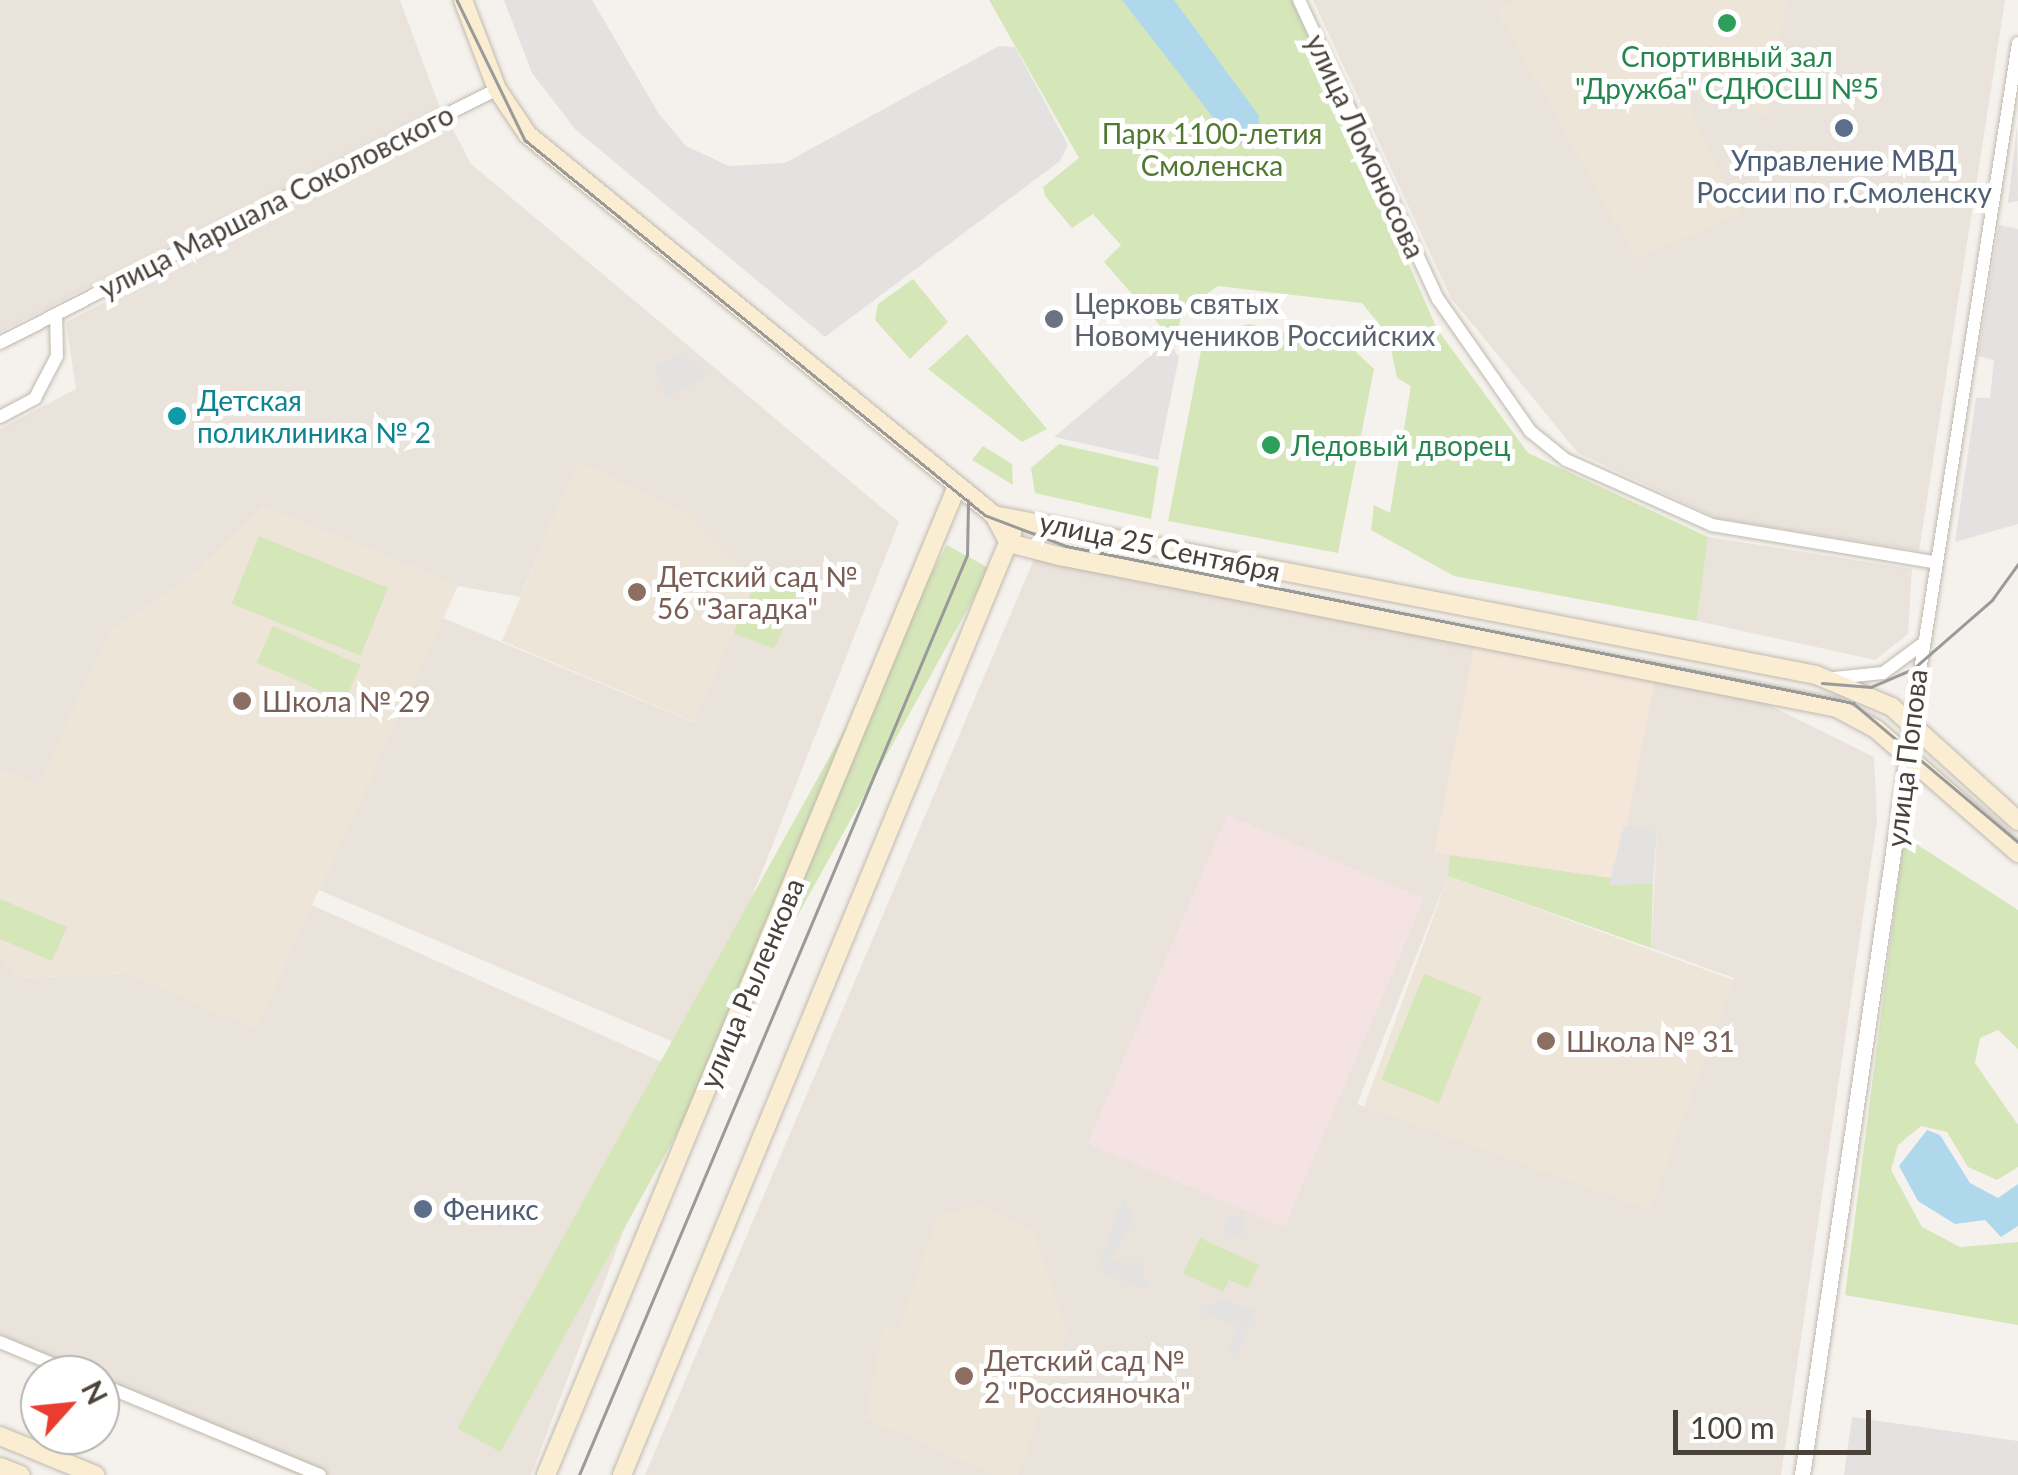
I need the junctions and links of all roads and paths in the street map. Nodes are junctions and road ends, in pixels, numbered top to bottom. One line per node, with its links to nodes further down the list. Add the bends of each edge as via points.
1 (463, 0): 4 (main road)
2 (1299, 0): 12 (street, улица Ломоносова, via 1438,299 1530,431 1566,460 1712,525)
3 (2018, 43): 12 (street, улица Попова)
4 (497, 88): 5 (street, улица Маршала Соколовского); 8 (main road, via 540,146)
5 (56, 315): 6 (street, улица Маршала Соколовского); 7 (street, via 57,356 34,398)
6 (0, 343)
7 (0, 418)
8 (955, 491): 10 (main road); 27 (main road, улица Рыленкова)
9 (1018, 514): 10 (main road, улица 25 Сентября); 11 (main road); 14 (main road, улица 25 Сентября)
10 (994, 515): 11 (main road)
11 (1009, 543): 16 (main road, via 1820,704 1864,720); 28 (main road)
12 (1932, 562): 13 (street, улица Попова)
13 (1920, 645): 14 (street, via 1866,678); 15 (street, улица Попова)
14 (1816, 675): 15 (main road, улица 25 Сентября, via 1862,689)
15 (1912, 722): 16 (street, улица Попова); 17 (main road, улица 25 Сентября)
16 (1907, 757): 18 (main road); 29 (street, улица Попова)
17 (2018, 821)
18 (2018, 854)
19 (0, 1342): 20 (street)
20 (31, 1355)
21 (120, 1392): 26 (street)
22 (0, 1436): 25 (main road)
23 (0, 1467): 24 (main road)
24 (20, 1475)
25 (95, 1475)
26 (320, 1475)
27 (546, 1475)
28 (622, 1475)
29 (1802, 1475)

